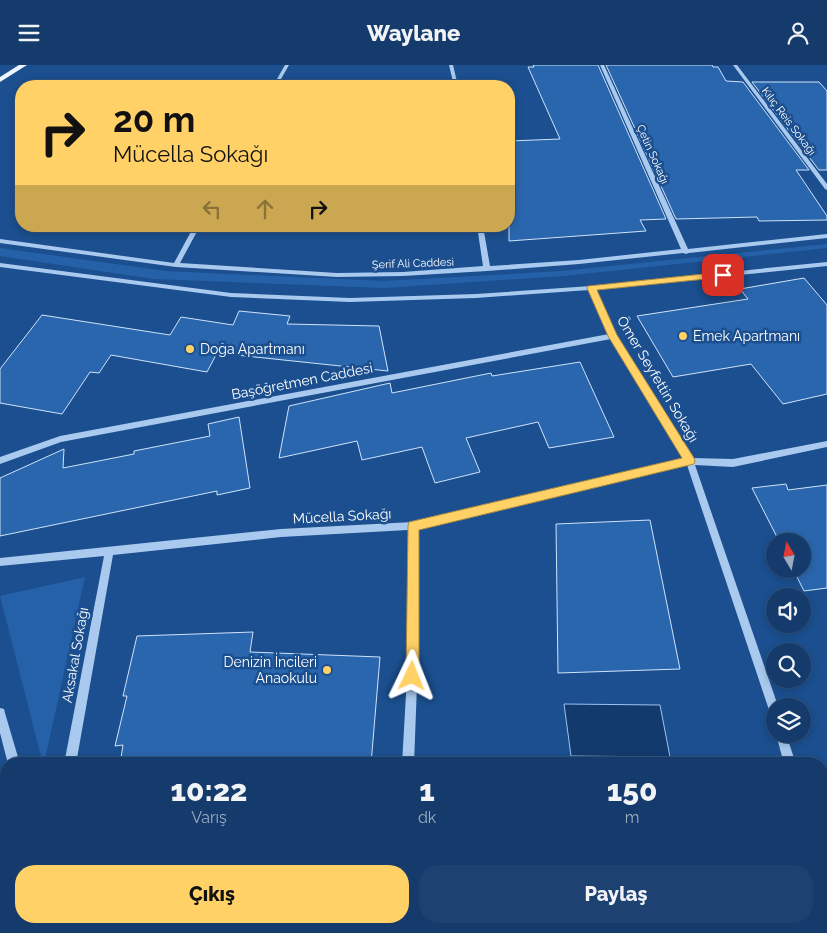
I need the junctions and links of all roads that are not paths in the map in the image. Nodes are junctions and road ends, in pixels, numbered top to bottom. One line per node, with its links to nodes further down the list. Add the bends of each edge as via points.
1 (24, 65): 6 (main road)
2 (287, 65): 7 (street)
3 (452, 65): 8 (street)
4 (602, 65): 14 (street, Çetin Sokağı)
5 (735, 65): 9 (street, Kılıç Reis Sokağı)
6 (0, 80)
7 (279, 80)
8 (455, 80)
9 (827, 188)
10 (194, 232): 17 (street)
11 (481, 232): 18 (street)
12 (827, 236): 14 (street, Şerif Ali Caddesi)
13 (0, 241): 17 (street, Şerif Ali Caddesi)
14 (686, 252): 18 (street, Şerif Ali Caddesi)
15 (827, 264): 19 (street)
16 (0, 265): 19 (street, via 231,295 340,299 476,296)
17 (176, 265): 18 (street, Şerif Ali Caddesi, via 337,275)
18 (487, 269)
19 (591, 288): 20 (street, Ömer Seyfettin Sokağı)
20 (612, 336): 22 (street, Başöğretmen Caddesi, via 60,439); 23 (street, Ömer Seyfettin Sokağı)
21 (827, 444): 23 (street, Mücella Sokağı, via 733,463)
22 (0, 461)
23 (690, 461): 24 (street, Mücella Sokağı); 27 (street, Ömer Seyfettin Sokağı)
24 (414, 526): 25 (street, Mücella Sokağı, via 281,533); 32 (street)
25 (109, 552): 26 (street, Mücella Sokağı); 31 (street, Aksakal Sokağı)
26 (0, 562)
27 (770, 698)
28 (0, 713): 30 (street)
29 (784, 743): 33 (street)
30 (12, 757)
31 (71, 757)
32 (408, 757)
33 (788, 757)

